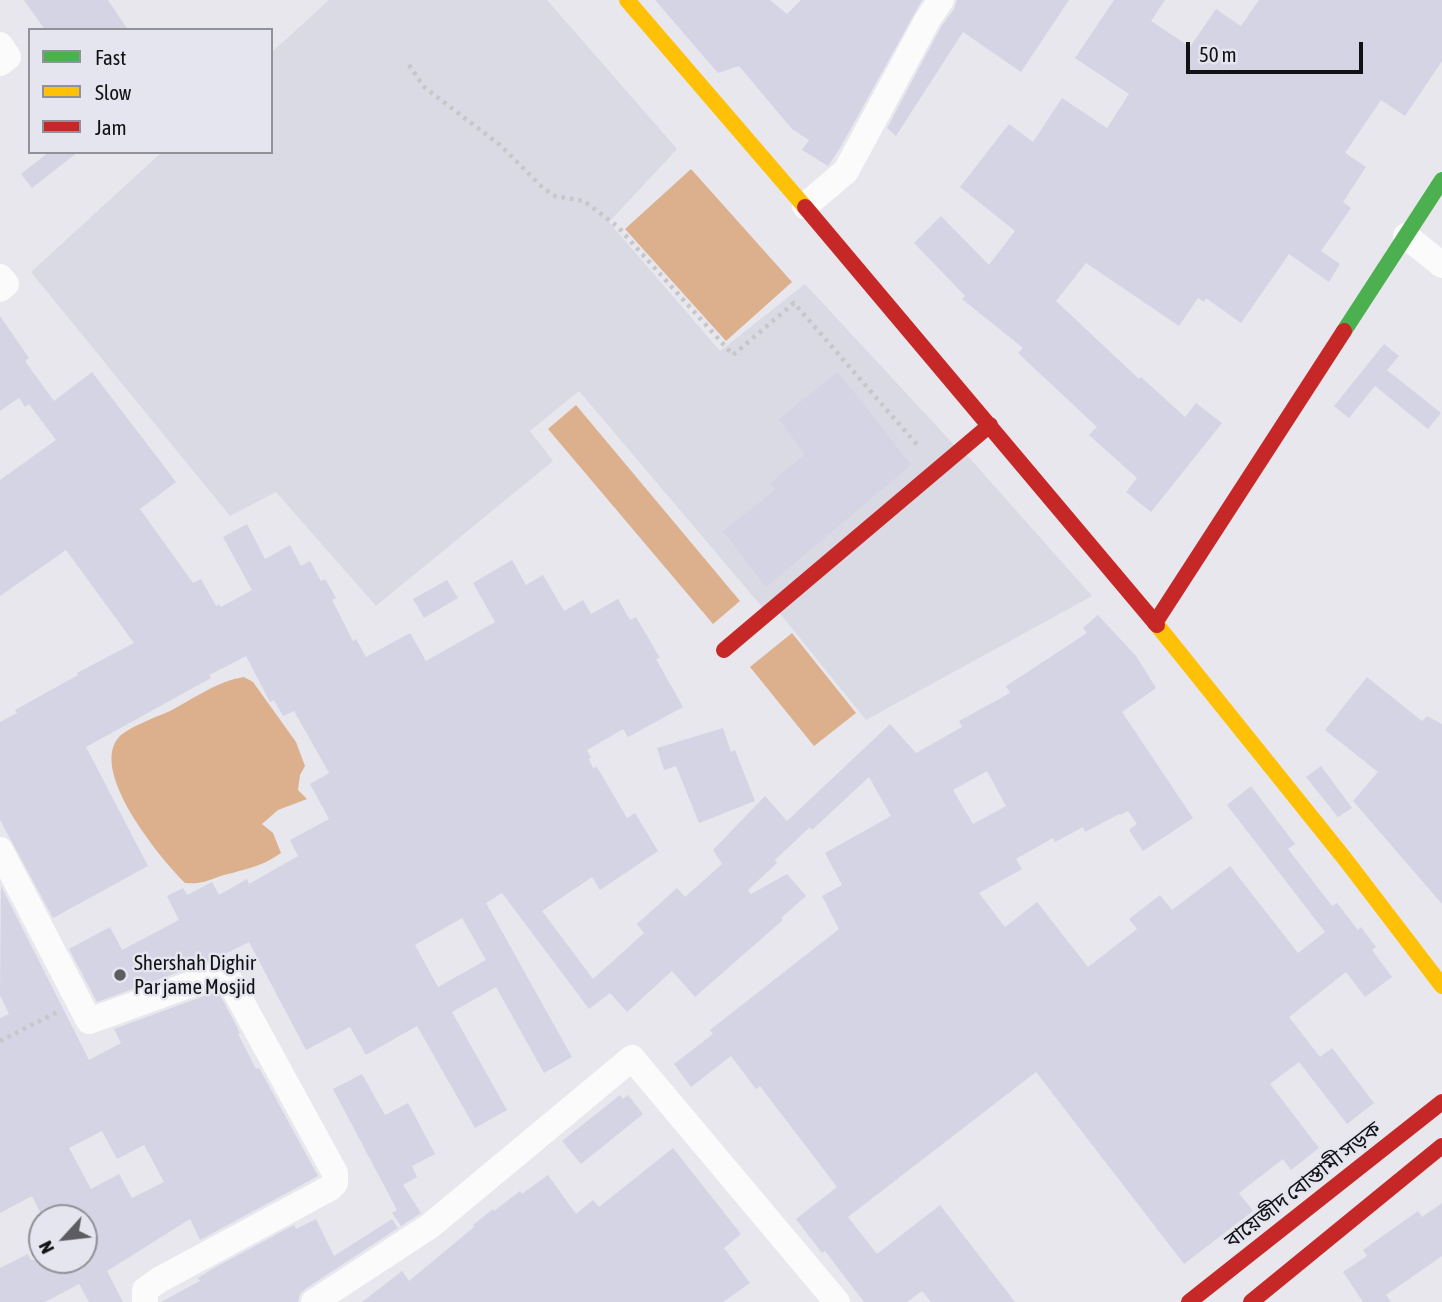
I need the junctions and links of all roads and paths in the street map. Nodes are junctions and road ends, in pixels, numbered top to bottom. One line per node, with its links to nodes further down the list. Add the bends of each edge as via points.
1 (627, 0): 7 (street)
2 (927, 6): 7 (street, via 846,171)
3 (0, 45): 4 (street, via 8,57)
4 (0, 63)
5 (409, 65): 13 (path, via 424,87 500,145 543,188 555,196 584,201 617,226 733,355 794,303)
6 (1442, 180): 8 (street)
7 (805, 206): 12 (street)
8 (1406, 236): 9 (street); 14 (street)
9 (1442, 265)
10 (0, 277): 11 (street, via 6,284)
11 (0, 289)
12 (990, 425): 13 (street); 14 (street)
13 (939, 468): 15 (street)
14 (1155, 622): 17 (street)
15 (724, 650)
16 (0, 850): 18 (street)
17 (1442, 986)
18 (78, 1001): 19 (path); 22 (street, via 89,1021 225,972 335,1173 330,1188 159,1280 145,1290)
19 (0, 1041)
20 (1442, 1102): 25 (street, বায়েজীদ বোস্তামী সড়ক)
21 (1442, 1146): 26 (street)
22 (145, 1302)
23 (314, 1302): 24 (street, via 430,1226 632,1058)
24 (837, 1302)
25 (1189, 1302)
26 (1251, 1302)

